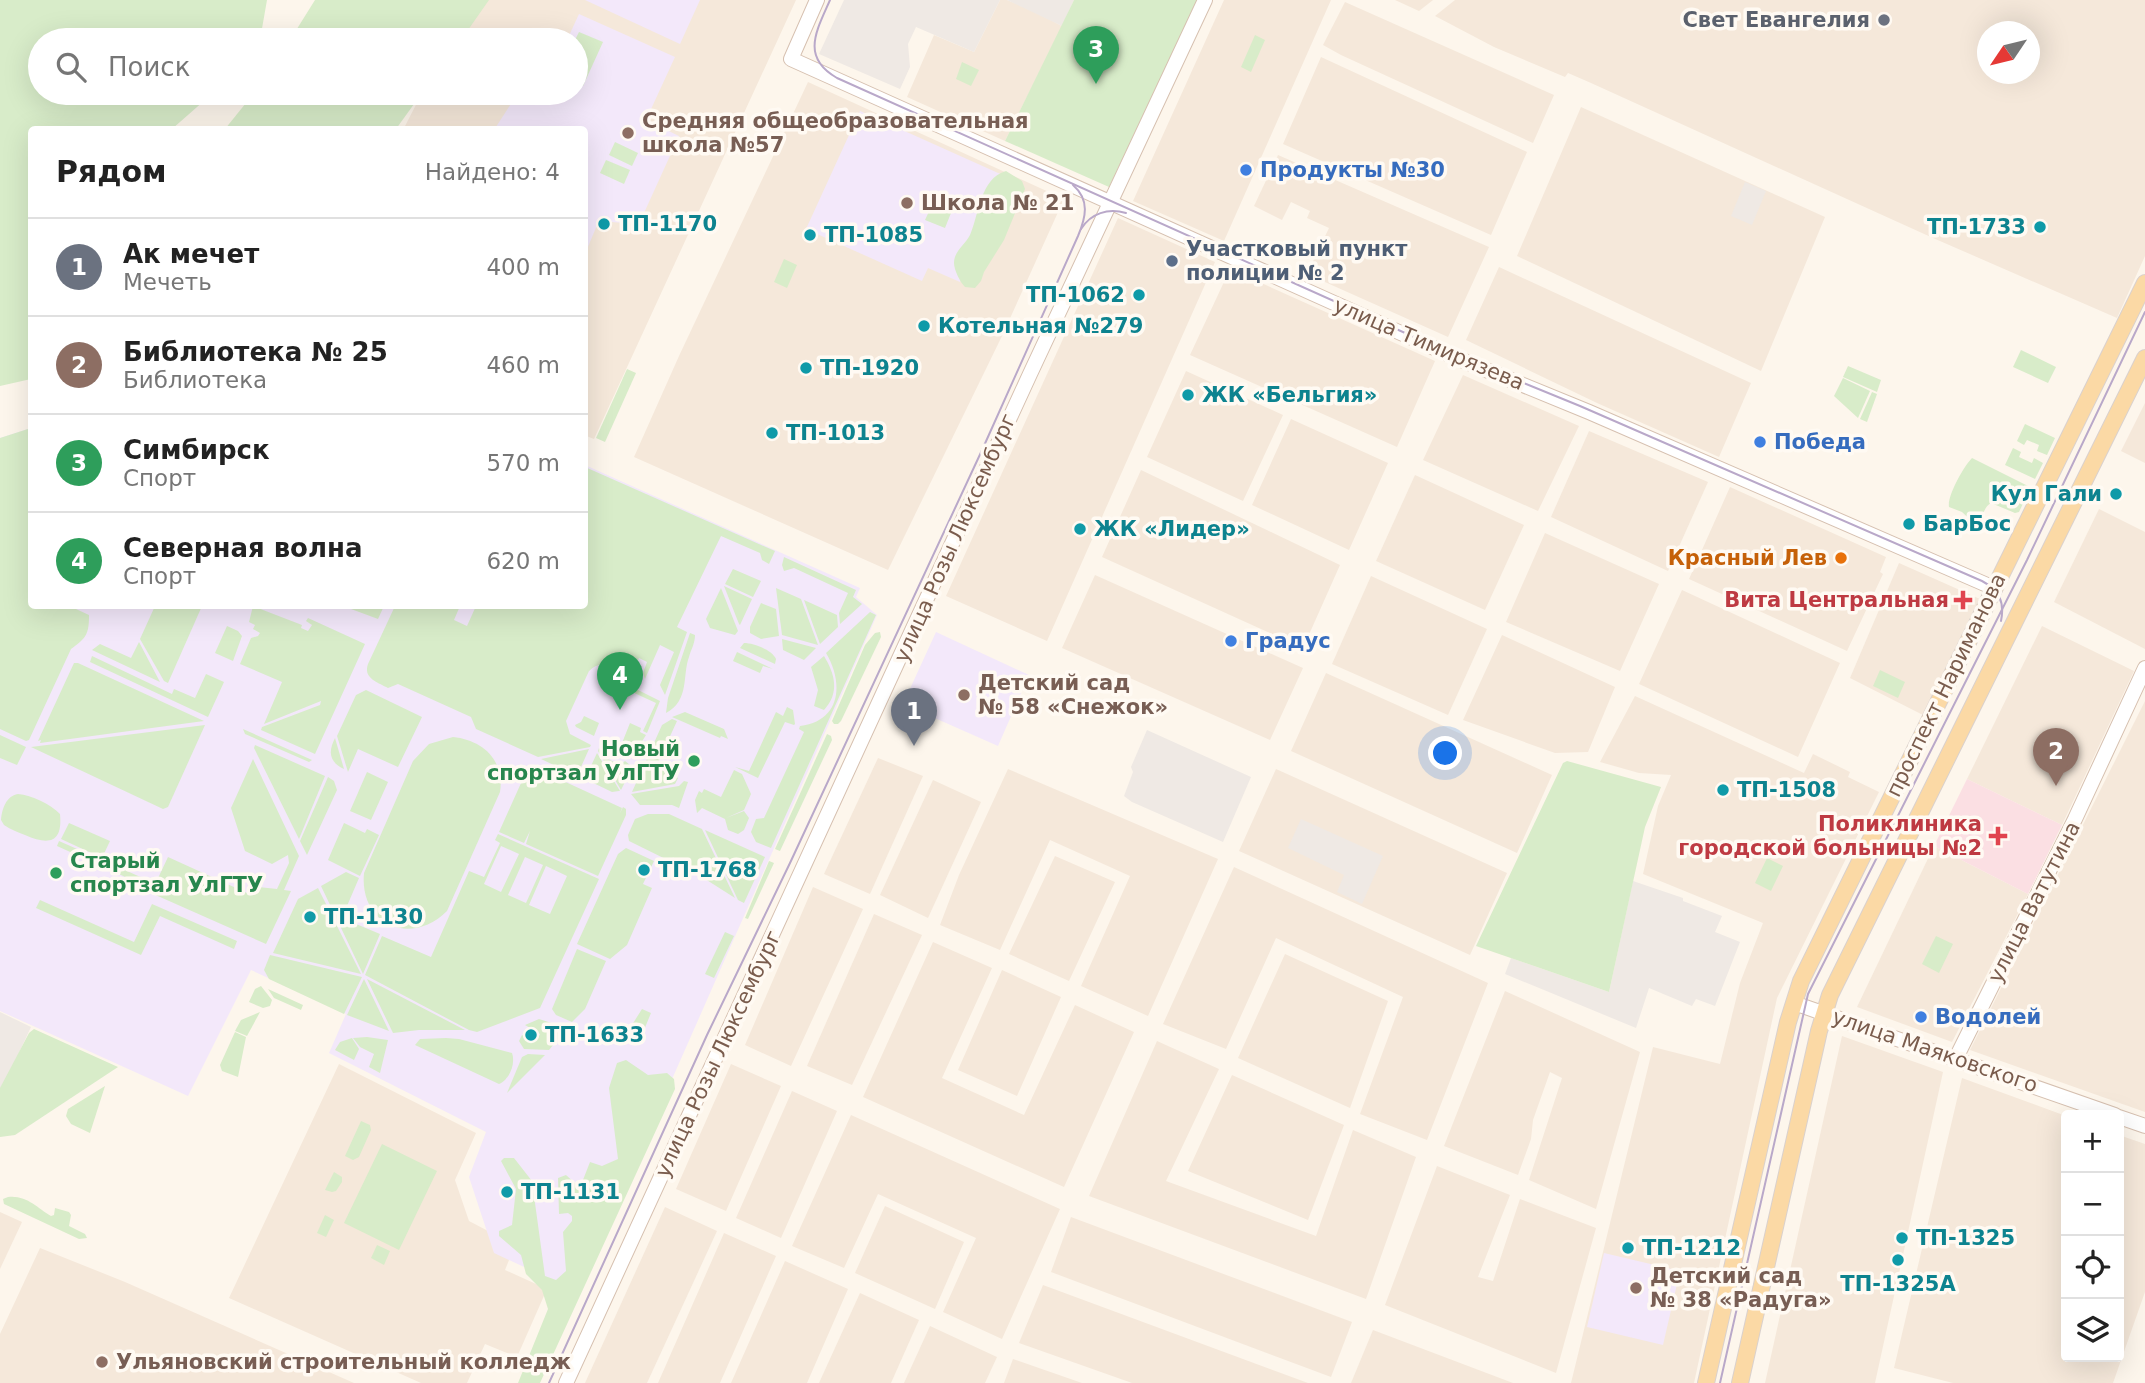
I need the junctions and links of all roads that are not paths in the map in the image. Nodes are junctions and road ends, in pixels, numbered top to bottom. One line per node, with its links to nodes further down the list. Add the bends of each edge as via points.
1 (817, 0): 3 (street, улица Тимирязева, via 791,59)
2 (1205, 0): 3 (street, улица Розы Люксембург)
3 (1109, 203): 6 (street, улица Тимирязева); 14 (street, улица Розы Люксембург)
4 (2145, 283): 6 (main road, проспект Нариманова)
5 (2145, 358): 9 (main road, проспект Нариманова)
6 (1994, 588): 8 (main road, проспект Нариманова)
7 (2145, 668): 10 (street, улица Ватутина, via 2076,819)
8 (1794, 1003): 9 (street, улица Маяковского); 15 (main road, проспект Нариманова)
9 (1824, 1013): 10 (street, улица Маяковского); 16 (main road, проспект Нариманова)
10 (1956, 1058): 11 (street, улица Маяковского)
11 (2100, 1110)
12 (2124, 1118): 13 (street, улица Маяковского)
13 (2145, 1126)
14 (566, 1383)
15 (1706, 1383)
16 (1740, 1383)

